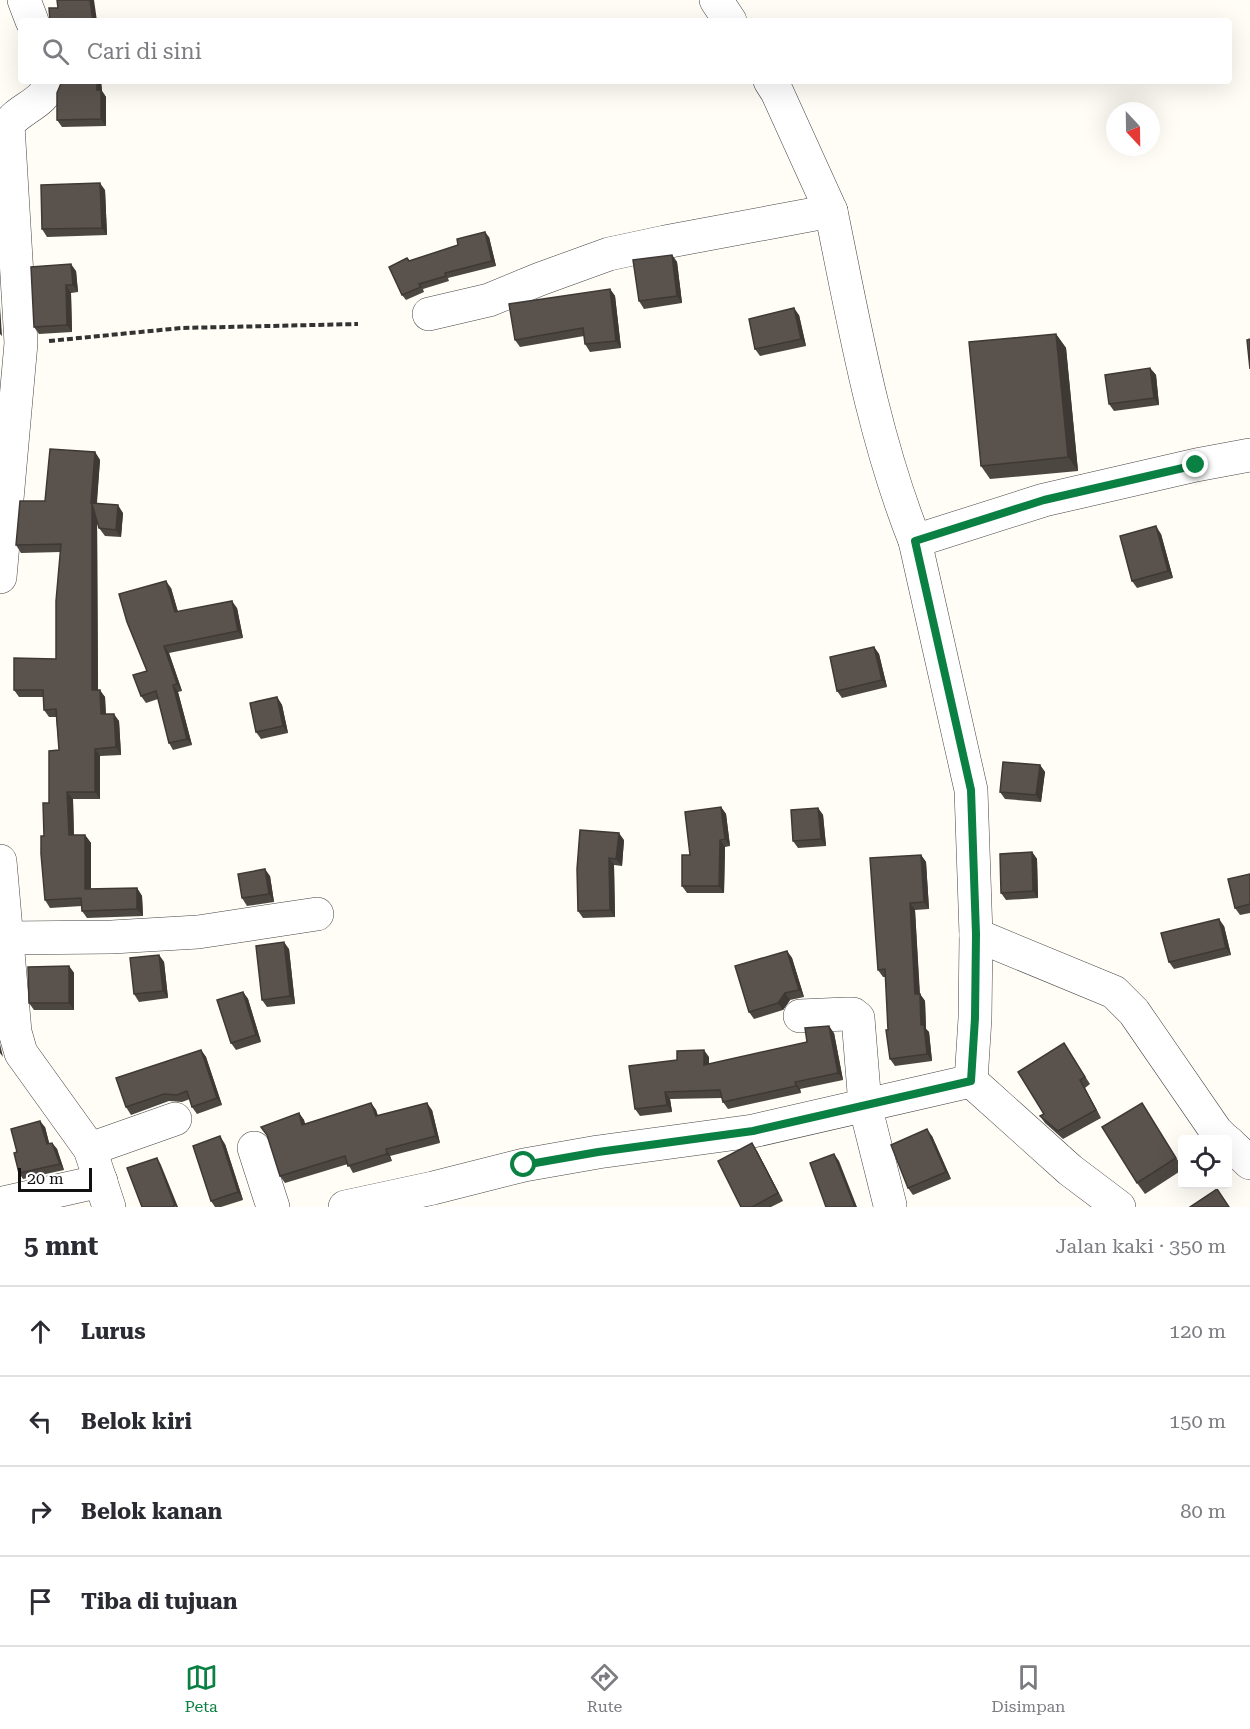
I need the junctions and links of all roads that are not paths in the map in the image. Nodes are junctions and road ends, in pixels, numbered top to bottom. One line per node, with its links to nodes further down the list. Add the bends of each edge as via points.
1 (24, 0): 3 (street)
2 (716, 0): 4 (street)
3 (31, 18)
4 (728, 18)
5 (50, 84): 9 (street, via 42,97 8,125 21,343)
6 (772, 84): 7 (street)
7 (831, 211): 8 (street, via 609,254 489,300); 11 (street, via 865,378 897,495)
8 (429, 314)
9 (8, 406): 12 (street)
10 (1250, 455): 11 (street, via 1044,500)
11 (915, 541): 15 (street, via 971,790)
12 (0, 577)
13 (0, 861): 16 (street)
14 (316, 914): 16 (street, via 198,932)
15 (976, 934): 18 (street); 21 (street, via 1114,992 1134,1012)
16 (5, 938): 24 (street, via 15,1032 21,1053)
17 (800, 1016): 19 (street, via 853,1014 858,1018)
18 (971, 1081): 19 (street); 31 (street, via 1070,1170)
19 (865, 1105): 28 (street); 30 (street, via 753,1131 524,1165)
20 (175, 1119): 24 (street)
21 (1220, 1135)
22 (1232, 1146): 25 (street)
23 (254, 1148): 29 (street)
24 (90, 1149): 26 (street)
25 (1250, 1163)
26 (105, 1194): 27 (street)
27 (3, 1203)
28 (890, 1206)
29 (273, 1207)
30 (345, 1207)
31 (1119, 1207)

